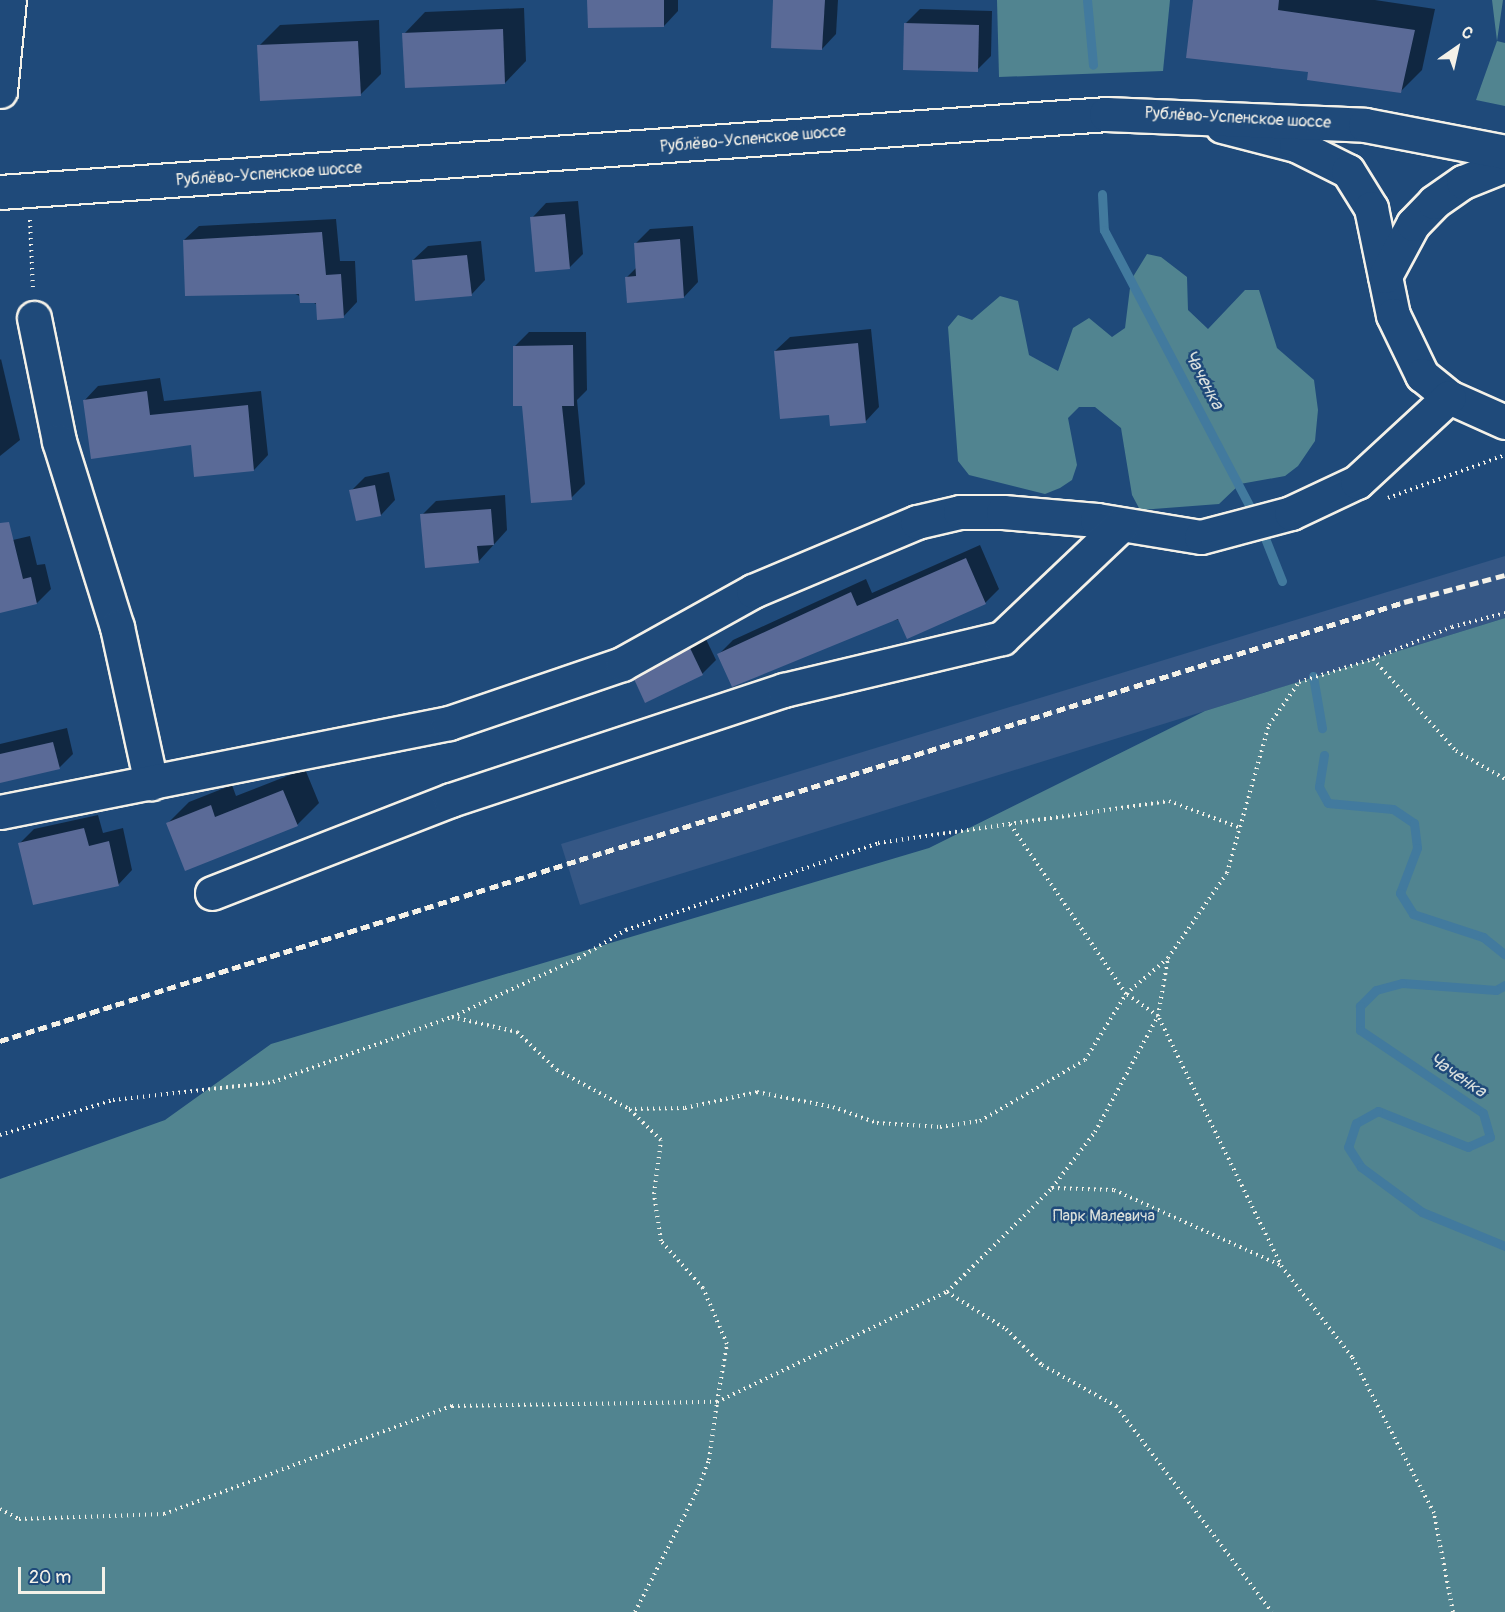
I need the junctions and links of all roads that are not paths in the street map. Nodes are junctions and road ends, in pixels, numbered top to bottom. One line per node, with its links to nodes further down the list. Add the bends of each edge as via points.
1 (9, 0): 2 (street)
2 (0, 92)
3 (1168, 113): 4 (street, Рублёво-Успенское шоссе, via 1365,125); 6 (street, Рублёво-Успенское шоссе); 7 (street, via 1296,145 1348,171 1374,216)
4 (1505, 152)
5 (1505, 165): 7 (street, via 1463,182 1434,202 1413,224)
6 (8, 188)
7 (1385, 276): 9 (street, via 1404,346 1422,375)
8 (34, 318): 12 (street, via 58,441 117,627)
9 (1449, 397): 10 (street); 11 (street, via 1357,482 1291,513 1202,537)
10 (1505, 422)
11 (1121, 525): 12 (street, via 1003,512 960,512 917,522 753,591 597,673 449,723); 14 (street, via 1002,638 784,690 451,801)
12 (152, 783): 13 (street)
13 (0, 812)
14 (212, 893)

